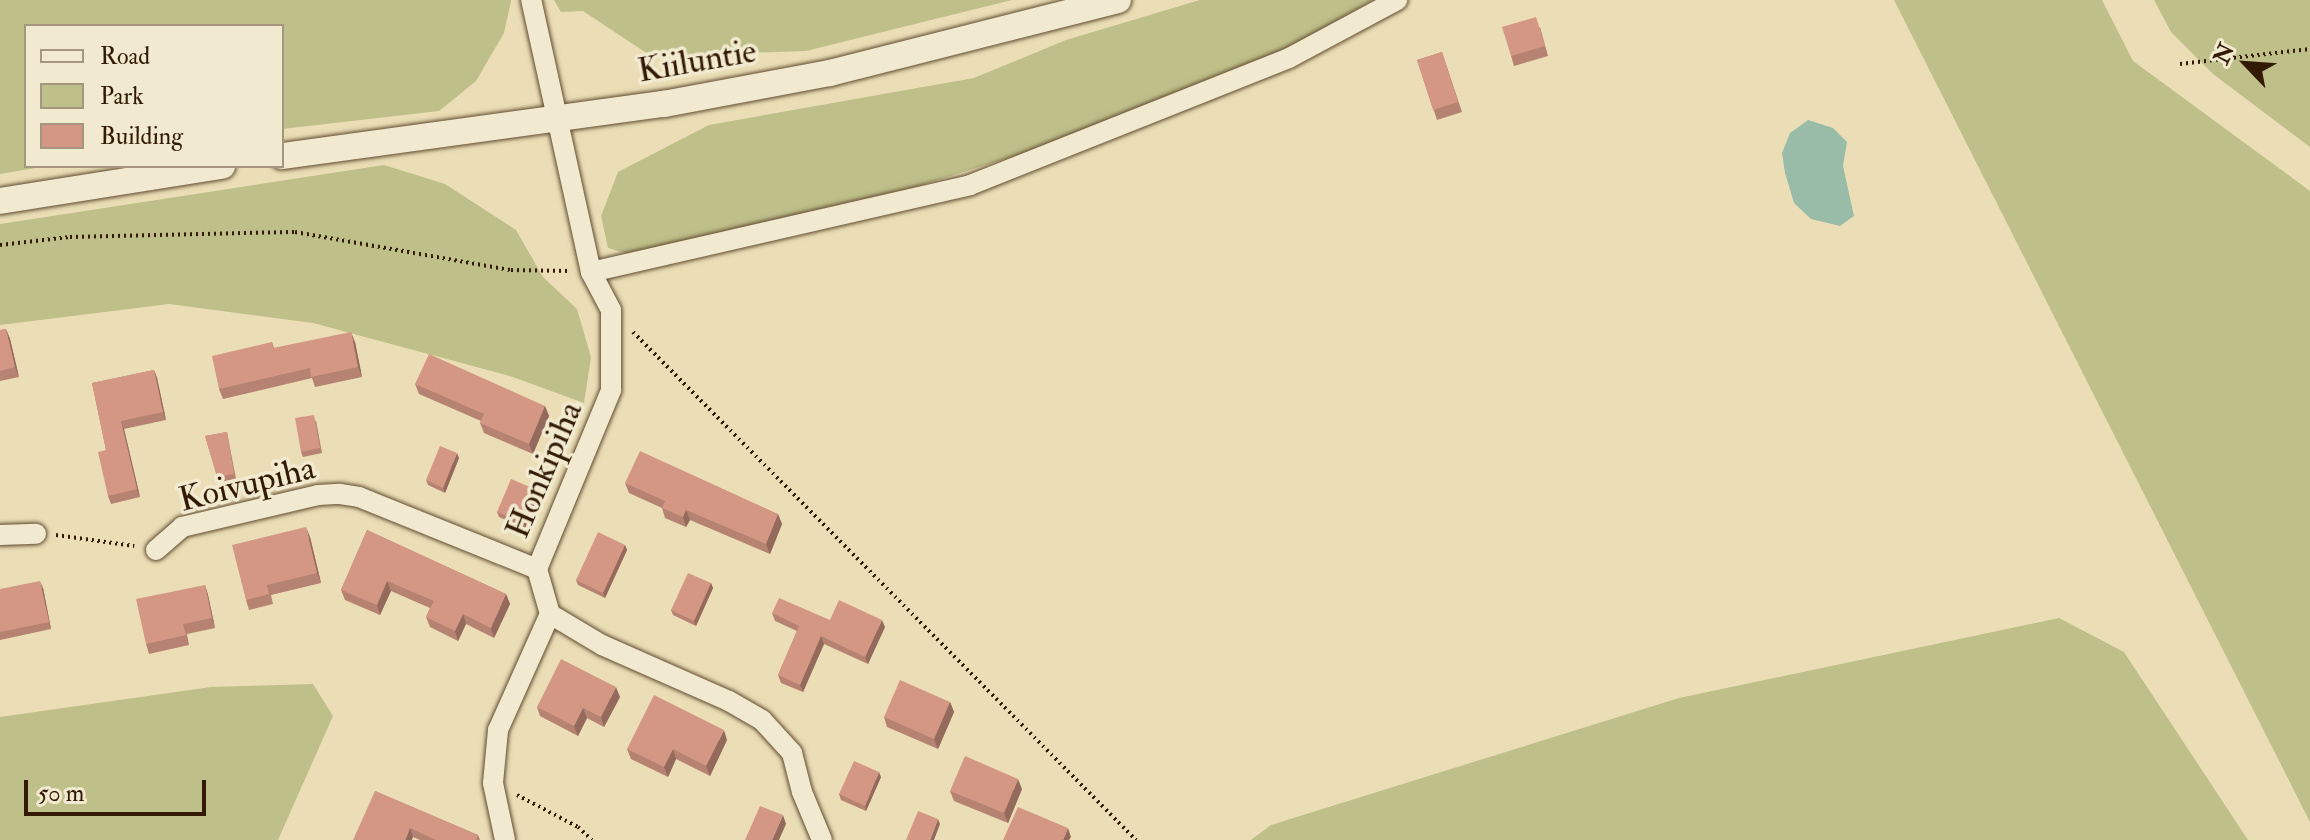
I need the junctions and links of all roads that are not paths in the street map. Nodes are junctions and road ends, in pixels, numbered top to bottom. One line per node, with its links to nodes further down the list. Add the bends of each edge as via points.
1 (531, 0): 4 (street, Honkipiha)
2 (1118, 0): 4 (street, Kiiluntie, via 830,73)
3 (1397, 0): 8 (street, via 1289,58 970,185)
4 (556, 120): 5 (street, Kiiluntie); 8 (street, Honkipiha)
5 (284, 156)
6 (209, 168): 7 (street)
7 (0, 201)
8 (591, 272): 12 (street, Honkipiha, via 611,310 611,390)
9 (36, 534): 10 (street)
10 (0, 535)
11 (156, 550): 12 (street, Koivupiha, via 182,527 340,494)
12 (537, 569): 13 (street, Honkipiha)
13 (550, 614): 14 (street, via 498,730 493,783); 15 (street, via 602,645 762,720 792,753)
14 (505, 840)
15 (822, 840)

